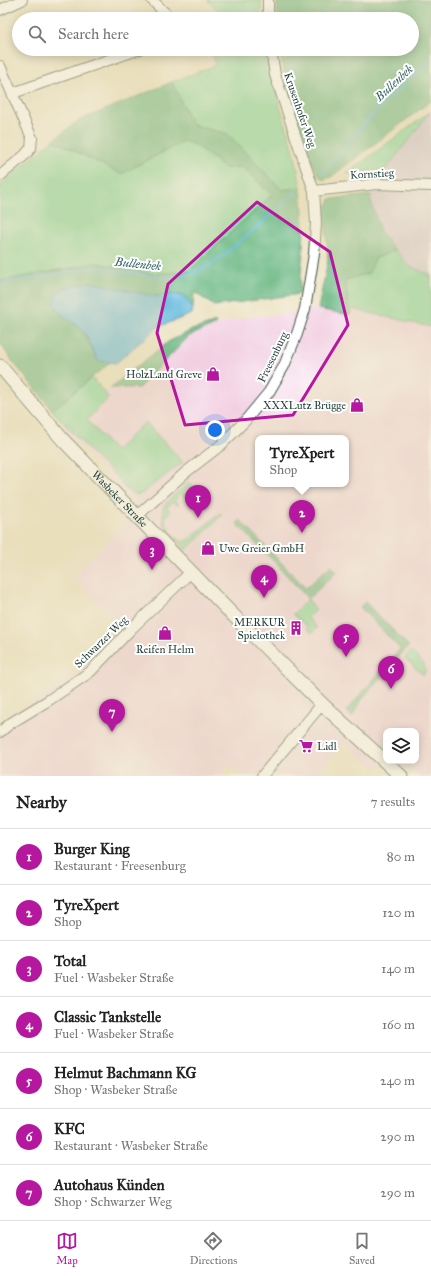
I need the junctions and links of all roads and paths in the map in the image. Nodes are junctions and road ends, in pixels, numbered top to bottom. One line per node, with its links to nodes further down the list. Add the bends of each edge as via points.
1 (22, 0): 4 (street)
2 (152, 0): 5 (street)
3 (268, 0): 6 (street)
4 (0, 10)
5 (164, 12)
6 (268, 12)
7 (120, 56): 10 (street)
8 (272, 56): 12 (street, Krusenhofer Weg, via 275,76)
9 (0, 66): 10 (street)
10 (13, 93): 11 (street, via 32,138 31,148)
11 (0, 176)
12 (310, 178): 14 (street, Freesenburg)
13 (431, 186): 14 (street, Kornstieg, via 377,184)
14 (314, 191): 16 (street, Freesenburg, via 314,254 305,309 298,334 284,366 269,392 245,421)
15 (0, 366): 16 (main road, Wasbeker Straße, via 63,440)
16 (137, 516): 17 (main road, Wasbeker Straße)
17 (191, 572): 18 (main road, Wasbeker Straße); 19 (street, Schwarzer Weg, via 90,672)
18 (322, 704): 20 (street); 21 (main road, Wasbeker Straße)
19 (0, 732)
20 (262, 776)
21 (401, 776)

